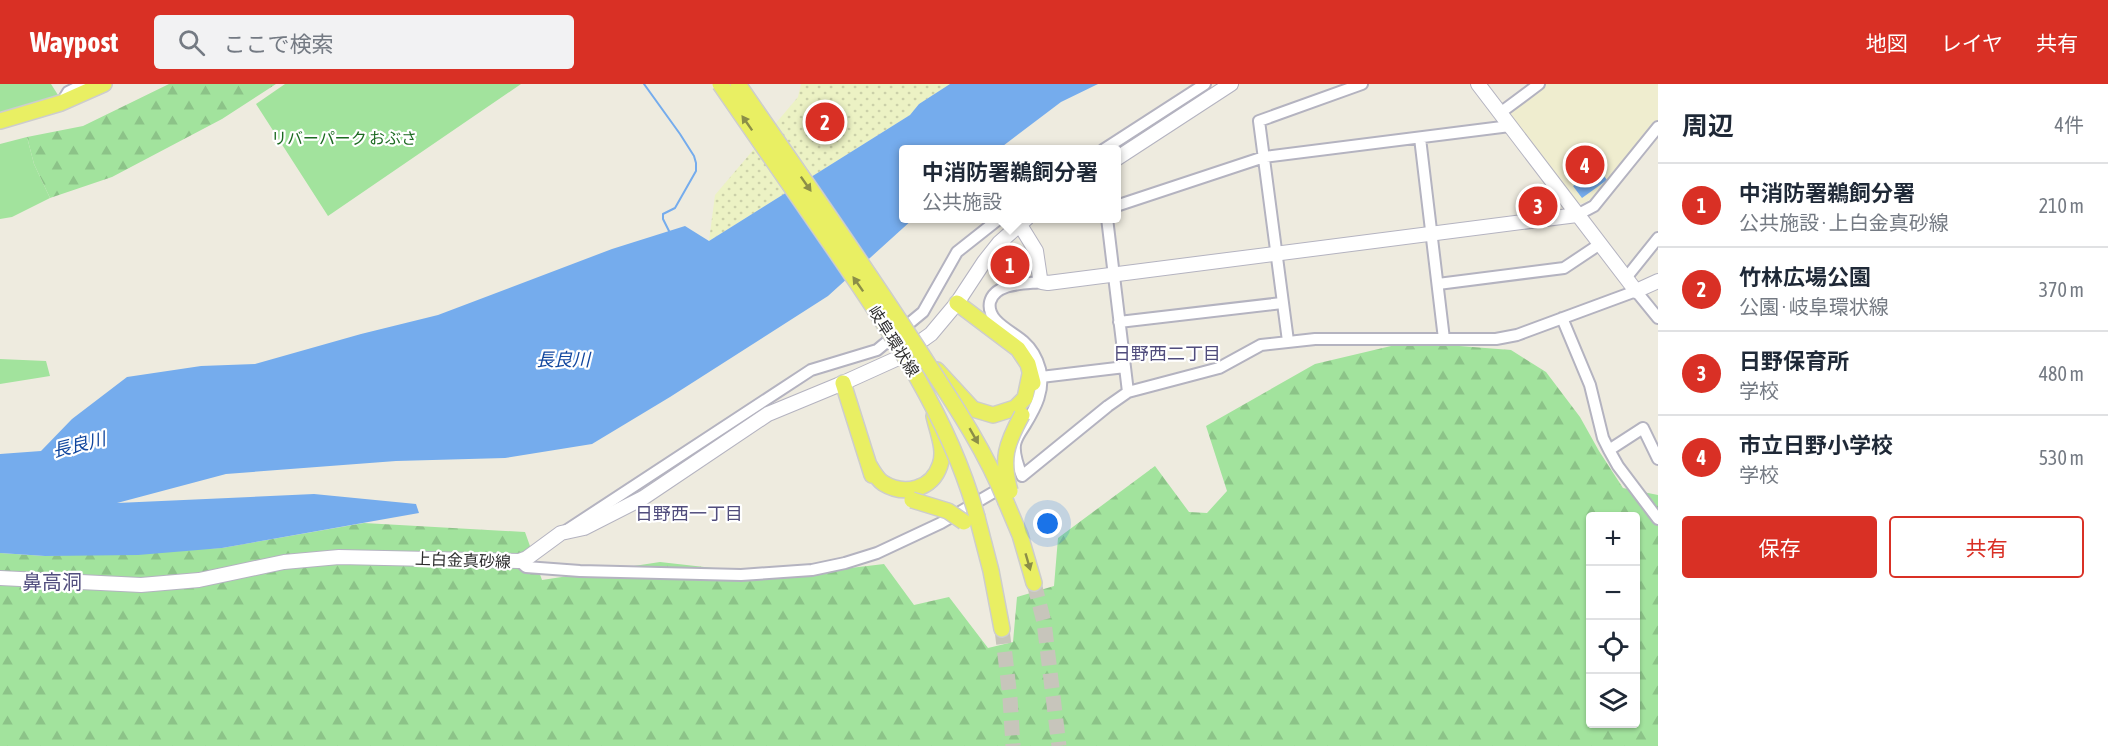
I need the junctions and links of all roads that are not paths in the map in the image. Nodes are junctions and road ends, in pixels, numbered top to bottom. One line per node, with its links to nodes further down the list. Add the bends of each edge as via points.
1 (84, 84): 10 (street, via 68,92)
2 (104, 84): 10 (main road)
3 (720, 84): 47 (main road, 岐阜環状線, one-way to 3, bridge, via 880,317)
4 (738, 84): 42 (main road, 岐阜環状線, one-way to 42, bridge)
5 (1204, 84): 16 (street)
6 (1231, 84): 17 (main road)
7 (1362, 84): 18 (street, via 1259,121)
8 (1478, 84): 11 (main road)
9 (1539, 84): 11 (street)
10 (61, 103): 12 (main road)
11 (1500, 113): 13 (main road)
12 (0, 121)
13 (1510, 126): 15 (street); 20 (main road)
14 (1658, 127): 20 (street, via 1594,206)
15 (1420, 138): 18 (street); 25 (street)
16 (1111, 145)
17 (1121, 156)
18 (1264, 157): 19 (street); 28 (street)
19 (1121, 204)
20 (1577, 215): 25 (main road); 27 (main road)
21 (995, 223): 56 (street, via 957,252 923,312 877,350 811,370)
22 (1023, 223): 35 (main road, 上白金真砂線, via 999,243)
23 (1024, 223): 32 (main road, via 1036,250)
24 (1107, 223): 29 (street)
25 (1432, 233): 28 (main road); 33 (street)
26 (1658, 238): 30 (street)
27 (1600, 244): 30 (main road); 33 (street, via 1564,268)
28 (1276, 252): 29 (main road); 36 (street)
29 (1113, 274): 32 (main road); 39 (street)
30 (1626, 278): 34 (main road)
31 (1658, 281): 34 (main road)
32 (1042, 282): 44 (street, via 1001,288 990,303 991,314 998,322 1034,353)
33 (1438, 284): 40 (street)
34 (1636, 291): 37 (street); 38 (street)
35 (957, 303): 44 (main road, via 1018,349); 45 (main road, 上白金真砂線, via 931,334 896,359)
36 (1282, 303): 39 (street); 41 (street)
37 (1562, 318): 40 (street, via 1496,339); 49 (street, via 1590,385)
38 (1658, 318)
39 (1119, 322): 43 (street)
40 (1444, 339): 41 (street)
41 (1288, 341): 46 (street, via 1261,345 1219,368)
42 (920, 351): 48 (main road, bridge, via 973,409 993,415); 53 (main road, 岐阜環状線, one-way to 53, bridge)
43 (1125, 367): 44 (street); 46 (street)
44 (1036, 376): 48 (main road); 51 (street, via 1038,401 1015,441)
45 (843, 383): 52 (main road, via 876,485 885,492); 56 (main road, 上白金真砂線, via 768,414 643,498 584,528)
46 (1128, 392): 51 (street)
47 (932, 405): 52 (main road, bridge, via 942,451 941,465 935,476); 55 (main road, 岐阜環状線, bridge, via 971,495)
48 (1018, 411): 53 (main road, bridge, via 1006,447)
49 (1609, 450): 50 (street, via 1643,428); 54 (street)
50 (1658, 459)
51 (1022, 476): 57 (street, via 941,523 877,553 812,570 741,575 580,571 526,567)
52 (911, 495): 55 (main road, bridge)
53 (1009, 500): 59 (main road, 岐阜環状線, one-way to 59)
54 (1658, 519)
55 (970, 520): 60 (main road, 岐阜環状線)
56 (561, 533): 57 (main road, 上白金真砂線)
57 (519, 561): 58 (main road, 上白金真砂線, via 339,557 284,562 199,580 141,585)
58 (0, 578)
59 (1034, 583)
60 (1001, 622)

